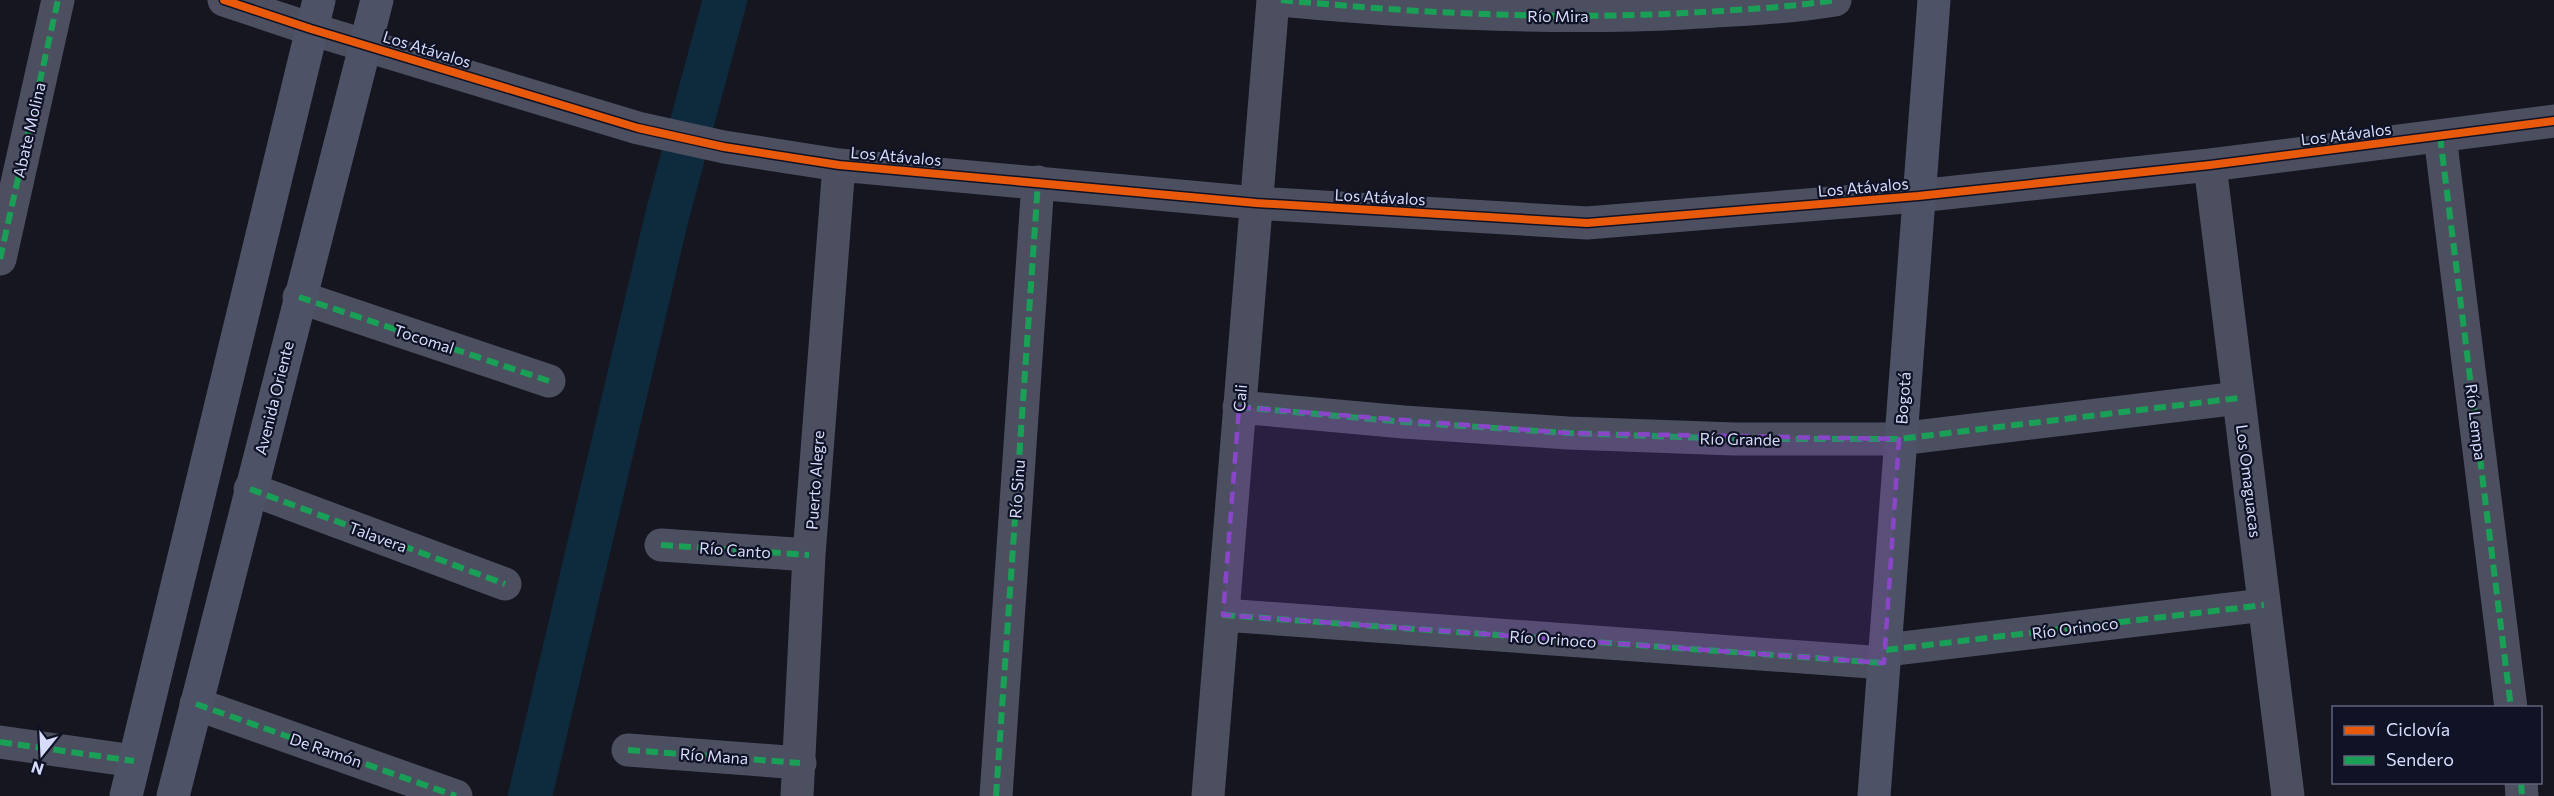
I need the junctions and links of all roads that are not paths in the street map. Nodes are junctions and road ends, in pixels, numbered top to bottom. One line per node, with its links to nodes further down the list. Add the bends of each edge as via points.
1 (58, 0): 17 (street, Abate Molina)
2 (224, 0): 8 (street, Los Atávalos)
3 (376, 0): 9 (street, Avenida Oriente)
4 (1273, 0): 16 (street, Cali)
5 (1281, 0): 6 (street, Río Mira, via 1502,16 1617,16)
6 (1834, 0)
7 (1934, 0): 15 (street, Bogotá)
8 (315, 15): 9 (street, Los Atávalos); 34 (street)
9 (363, 44): 12 (street, Los Atávalos, via 638,128 724,147); 18 (street, Avenida Oriente)
10 (2554, 121): 11 (street, Los Atávalos)
11 (2440, 136): 13 (street, Los Atávalos); 31 (street, Río Lempa)
12 (839, 165): 14 (street, Los Atávalos); 25 (street, Puerto Alegre)
13 (2210, 165): 15 (street, Los Atávalos); 20 (street, Los Omaguacas)
14 (1038, 182): 16 (street, Los Atávalos); 40 (street, Río Sinu)
15 (1918, 196): 16 (street, Los Atávalos, via 1587,223); 22 (street, Bogotá)
16 (1256, 203): 21 (street, Cali)
17 (0, 259)
18 (299, 297): 19 (street, Tocomal); 23 (street, Avenida Oriente)
19 (549, 381)
20 (2239, 398): 22 (street, Río Grande); 27 (street, Los Omaguacas)
21 (1239, 407): 22 (street, Río Grande, via 1568,433); 28 (street, Cali)
22 (1899, 439): 29 (street, Bogotá)
23 (250, 489): 26 (street, Talavera); 30 (street, Avenida Oriente)
24 (661, 545): 25 (street, Río Canto)
25 (809, 555): 35 (street, Puerto Alegre)
26 (505, 584)
27 (2264, 605): 29 (street, Río Orinoco); 43 (street, Los Omaguacas)
28 (1223, 615): 29 (street, Río Orinoco); 41 (street, Cali)
29 (1885, 657): 42 (street, Bogotá)
30 (196, 704): 37 (street, Avenida Oriente); 38 (street, De Ramón)
31 (2511, 706)
32 (0, 742): 34 (street)
33 (628, 750): 35 (street, Río Mana)
34 (134, 761): 36 (street)
35 (800, 763): 39 (street, Puerto Alegre)
36 (126, 796)
37 (172, 796)
38 (456, 796)
39 (797, 796)
40 (996, 796)
41 (1208, 796)
42 (1874, 796)
43 (2288, 796)

